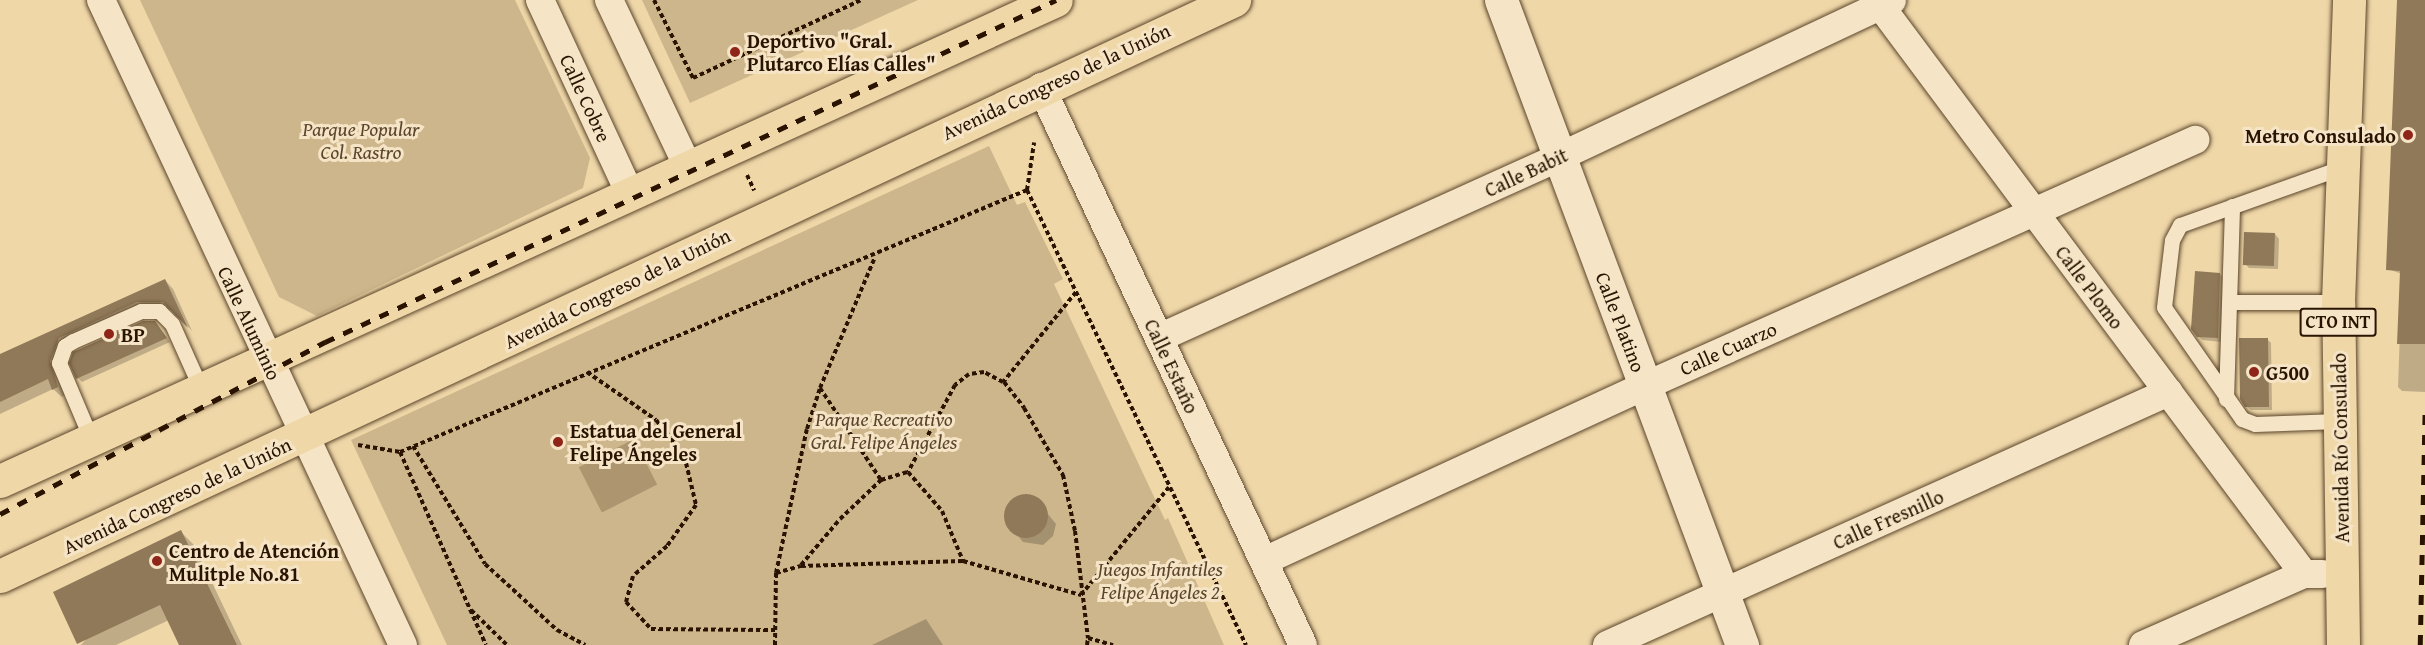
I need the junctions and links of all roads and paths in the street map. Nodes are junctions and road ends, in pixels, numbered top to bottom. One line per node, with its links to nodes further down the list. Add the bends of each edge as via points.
1 (101, 0): 27 (street, Calle Aluminio)
2 (540, 0): 18 (street, Calle Cobre)
3 (609, 0): 16 (street)
4 (654, 0): 5 (path, via 693,78)
5 (861, 0)
6 (1056, 0): 13 (main road)
7 (1234, 0): 11 (main road, Avenida Congreso de la Unión)
8 (1501, 0): 14 (street, Calle Platino)
9 (2349, 0): 15 (main road, Avenida Río Consulado / CTO INT)
10 (1882, 2): 14 (street, Calle Babit); 20 (street, Calle Plomo)
11 (1041, 87): 17 (path); 21 (main road, Avenida Congreso de la Unión); 26 (street, Calle Estaño)
12 (2195, 141): 20 (street, Calle Cuarzo)
13 (734, 148): 16 (main road); 21 (path)
14 (1559, 157): 26 (street, Calle Babit); 30 (street, Calle Platino)
15 (2340, 168): 19 (lane); 25 (main road, Avenida Río Consulado / CTO INT)
16 (689, 169): 18 (main road)
17 (1028, 190): 22 (path); 23 (path)
18 (632, 196): 27 (main road)
19 (2232, 206): 24 (lane); 34 (lane, via 2188,220 2174,231 2165,302 2169,318)
20 (2032, 211): 30 (street, Calle Cuarzo); 33 (street, Calle Plomo)
21 (766, 216): 36 (main road, Avenida Congreso de la Unión)
22 (875, 256): 28 (path); 31 (path)
23 (1076, 292): 29 (path); 43 (path)
24 (2231, 302): 25 (lane); 34 (lane)
25 (2338, 302): 35 (main road, Avenida Río Consulado / CTO INT)
26 (1159, 338): 45 (street, Calle Estaño)
27 (268, 362): 32 (main road); 36 (street, Calle Aluminio)
28 (587, 371): 38 (path); 54 (path, via 656,420 671,438 686,463 696,505 666,546 633,576 626,602 651,629)
29 (1004, 382): 40 (path, via 984,372 969,374 956,385); 52 (path, via 1063,475 1075,531)
30 (1645, 386): 45 (street, Calle Cuarzo); 51 (street, Calle Platino)
31 (820, 388): 41 (path); 47 (path, via 787,513)
32 (203, 392): 37 (main road); 37 (lane, via 172,324 159,311 141,311 73,340 59,363)
33 (2169, 392): 49 (street, Calle Plomo); 51 (street, Calle Fresnillo)
34 (2226, 399): 35 (lane, via 2248,423)
35 (2338, 421): 48 (main road, Avenida Río Consulado / CTO INT)
36 (304, 437): 39 (path); 50 (main road, Avenida Congreso de la Unión); 56 (street, Calle Aluminio)
37 (92, 441): 42 (main road)
38 (413, 446): 39 (path); 59 (path, via 485,564 557,630)
39 (400, 452): 53 (path)
40 (908, 472): 41 (path); 44 (path, via 942,511)
41 (881, 480): 46 (path, via 840,519)
42 (0, 481)
43 (1169, 487): 52 (path); 63 (path)
44 (963, 561): 46 (path); 52 (path)
45 (1264, 561): 64 (street, Calle Estaño)
46 (801, 566): 47 (path)
47 (776, 573): 54 (path)
48 (2342, 573): 49 (street); 68 (main road, Avenida Río Consulado / CTO INT)
49 (2304, 574): 67 (street)
50 (0, 576)
51 (1722, 593): 65 (street, Calle Fresnillo); 66 (street, Calle Platino)
52 (1081, 595): 55 (path)
53 (469, 607): 57 (path); 58 (path)
54 (776, 630): 60 (path)
55 (1088, 638): 61 (path); 62 (path)
56 (403, 645)
57 (486, 645)
58 (507, 645)
59 (585, 645)
60 (775, 645)
61 (1087, 645)
62 (1113, 645)
63 (1246, 645)
64 (1303, 645)
65 (1607, 645)
66 (1742, 645)
67 (2143, 645)
68 (2343, 645)

